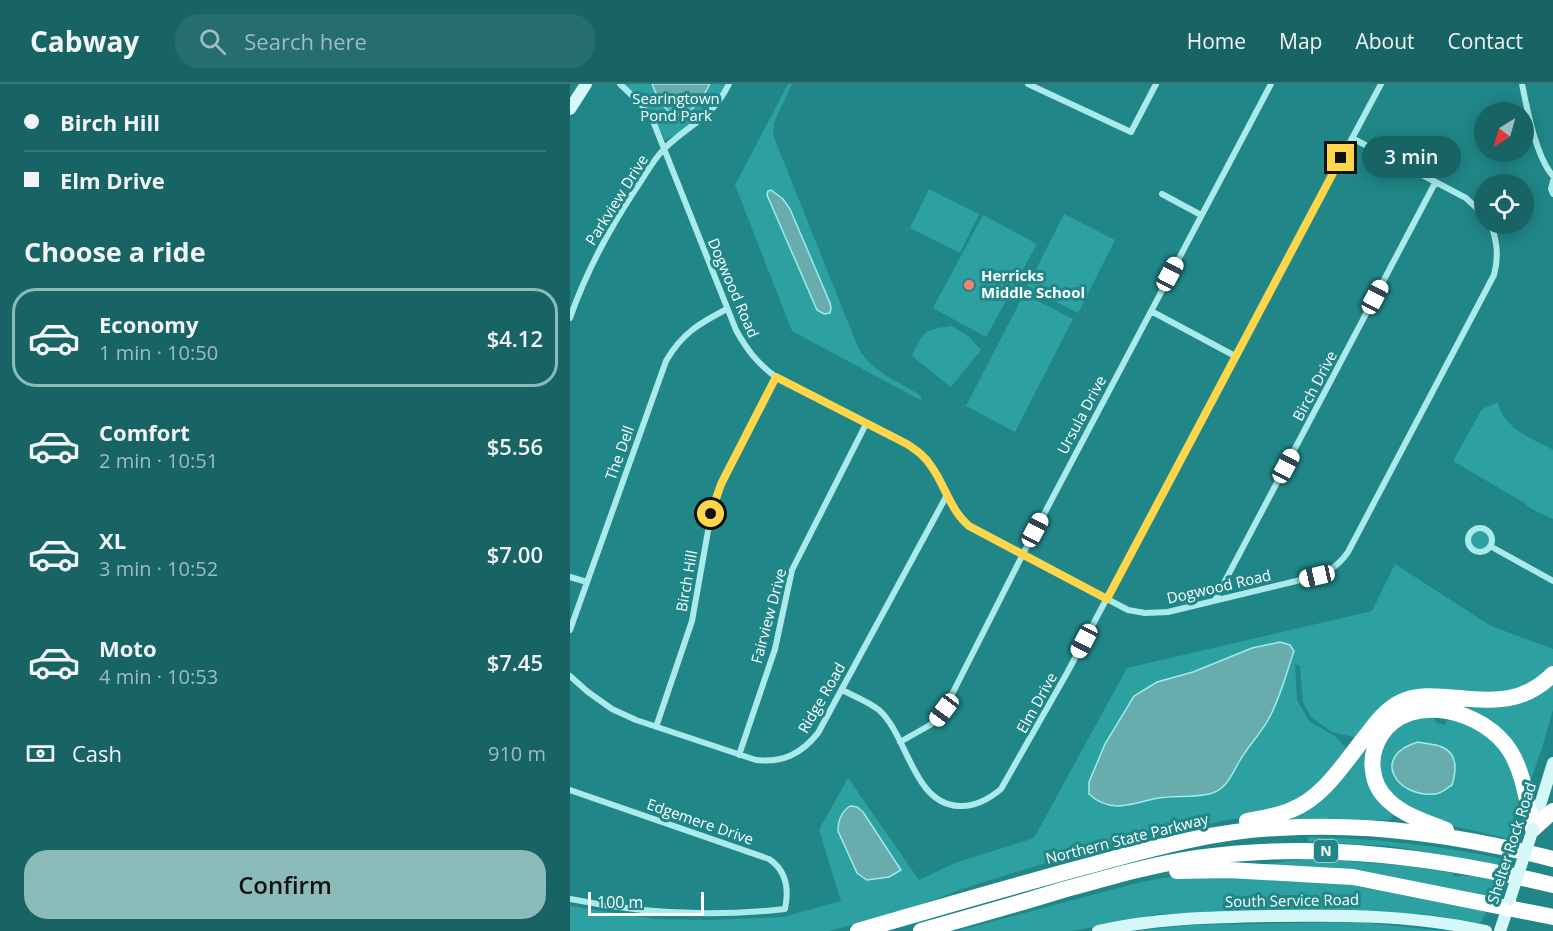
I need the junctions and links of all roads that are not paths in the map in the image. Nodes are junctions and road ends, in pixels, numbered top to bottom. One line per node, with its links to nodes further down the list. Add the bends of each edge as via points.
1 (586, 84): 9 (main road)
2 (620, 84): 11 (street, Dogwood Road, via 641,104)
3 (729, 84): 11 (street, Parkview Drive, via 714,109)
4 (1028, 84): 5 (street, via 1131,132)
5 (1156, 84)
6 (1271, 84): 18 (street, Ursula Drive)
7 (1380, 84): 10 (street, Elm Drive)
8 (1522, 84): 12 (street, via 1535,137)
9 (570, 109)
10 (1352, 138): 14 (street); 23 (street, Elm Drive)
11 (664, 149): 20 (street, Dogwood Road); 22 (street, Parkview Drive, via 600,248)
12 (1553, 176)
13 (1553, 181): 16 (street)
14 (1435, 183): 17 (street); 33 (street, Birch Drive)
15 (1162, 194): 18 (street)
16 (1553, 194)
17 (1474, 206)
18 (1201, 215): 21 (street, Ursula Drive)
19 (1495, 234): 33 (street, Dogwood Road, via 1498,261 1494,275 1340,564 1317,576)
20 (727, 309): 24 (street, Dogwood Road, via 746,349); 31 (street, The Dell, via 686,333 666,361)
21 (1151, 311): 23 (street); 28 (street, Ursula Drive)
22 (570, 318)
23 (1235, 356): 32 (street, Elm Drive)
24 (776, 377): 25 (street, Dogwood Road); 38 (street, Birch Hill, via 716,496 692,621)
25 (866, 424): 26 (street, Dogwood Road, via 907,444 925,458); 40 (street, Fairview Drive, via 792,570 775,649)
26 (947, 495): 28 (street, Dogwood Road, via 969,526); 37 (street, Ridge Road)
27 (1490, 546): 30 (street)
28 (1022, 555): 32 (street, Dogwood Road); 39 (street, Ursula Drive, via 944,710 930,725)
29 (570, 577): 31 (street)
30 (1553, 581)
31 (587, 582): 34 (street, The Dell)
32 (1107, 599): 33 (street, Dogwood Road, via 1128,610 1155,614); 39 (street, Elm Drive, via 1010,777 994,796 965,807 942,802 925,787)
33 (1215, 600)
34 (570, 630)
35 (1553, 674): 46 (highway, via 1530,692 1508,699 1431,696 1405,700 1380,717 1328,783 1303,804 1276,815 1206,828)
36 (570, 676): 38 (street, Ridge Road, via 612,709)
37 (842, 690): 39 (street, Elm Drive, via 878,710); 40 (street, Ridge Road, via 818,733 799,752 769,761)
38 (656, 727): 40 (street, Ridge Road)
39 (900, 742)
40 (739, 755)
41 (1553, 763): 44 (main road, Shelter Rock Road)
42 (570, 790): 50 (street, Edgemere Drive, via 770,859 785,878 788,894 785,909 743,913 670,913)
43 (1553, 811): 44 (highway)
44 (1533, 829): 45 (highway, via 1514,758 1490,729 1471,717 1439,710 1395,721 1380,738 1373,754 1373,771 1380,791 1391,804 1409,815); 51 (main road, Shelter Rock Road, bridge)
45 (1477, 842): 46 (highway, Northern State Parkway / N, via 1391,830 1307,826); 47 (highway, Northern State Parkway / N)
46 (1167, 844): 53 (highway, Northern State Parkway / N)
47 (1550, 858)
48 (1100, 880): 49 (highway, N, via 1196,858 1308,850 1421,860); 51 (highway, via 1200,869 1326,874); 54 (highway, N)
49 (1553, 885)
50 (570, 899)
51 (1509, 903): 52 (highway); 57 (main road, Shelter Rock Road)
52 (1553, 917)
53 (858, 931)
54 (921, 931)
55 (1098, 931): 56 (main road, South Service Road, via 1184,918 1347,915 1421,919)
56 (1486, 931)
57 (1500, 931)

